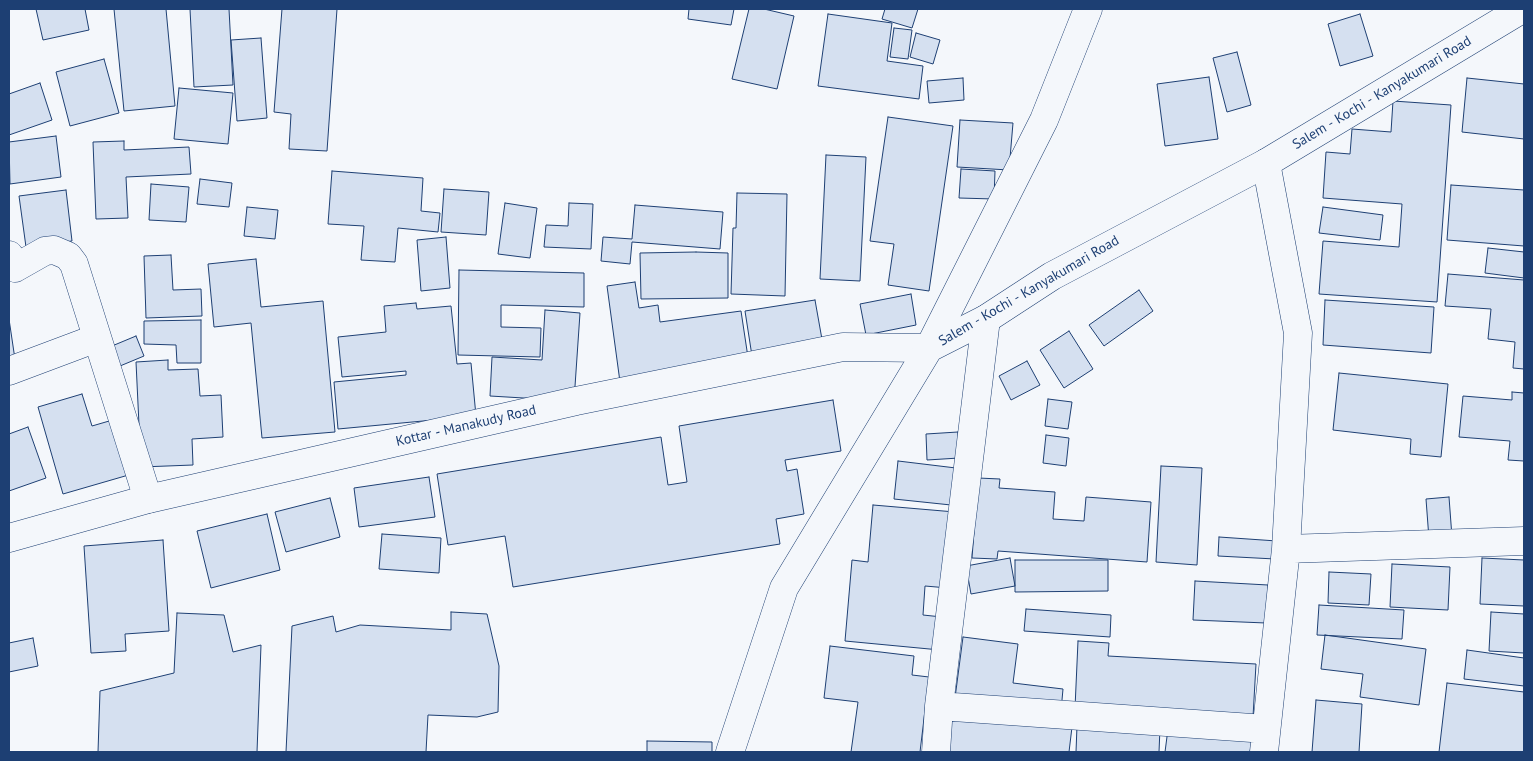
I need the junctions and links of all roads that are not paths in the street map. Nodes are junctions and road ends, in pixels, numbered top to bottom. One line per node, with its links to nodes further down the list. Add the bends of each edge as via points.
1 (1088, 9): 7 (main road, via 1044,120)
2 (1522, 9): 3 (main road, Salem - Kochi - Kanyakumari Road)
3 (1266, 163): 5 (main road, Salem - Kochi - Kanyakumari Road, via 1052,276); 12 (main road, via 1298,333)
4 (11, 264): 6 (main road, via 45,251 54,250 68,256 74,264)
5 (986, 319): 7 (main road, Salem - Kochi - Kanyakumari Road); 13 (main road)
6 (97, 338): 8 (main road); 9 (main road)
7 (929, 348): 9 (main road, Kottar - Manakudy Road, via 843,347 576,401); 15 (main road, Salem - Kochi - Kanyakumari Road, via 784,588)
8 (9, 371)
9 (148, 499): 10 (main road, Kottar - Manakudy Road)
10 (9, 538)
11 (1524, 540): 12 (main road)
12 (1286, 549): 14 (main road)
13 (939, 706): 14 (main road); 16 (main road)
14 (1265, 740)
15 (730, 752)
16 (936, 752)

